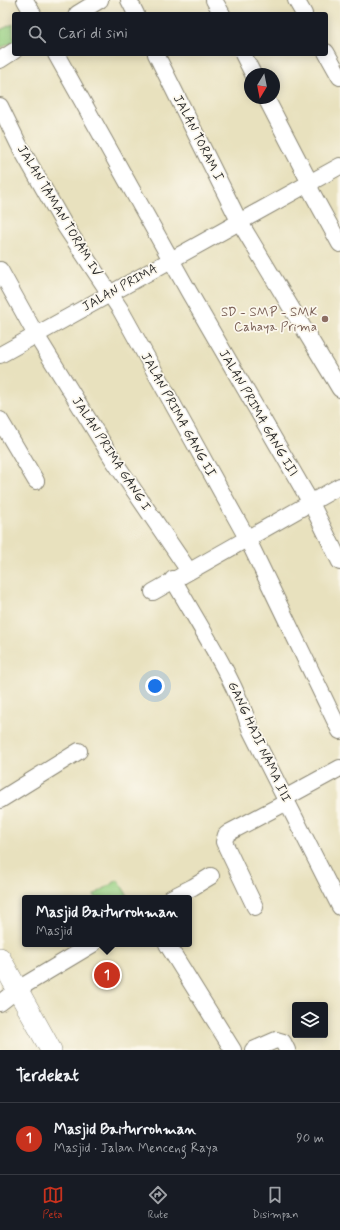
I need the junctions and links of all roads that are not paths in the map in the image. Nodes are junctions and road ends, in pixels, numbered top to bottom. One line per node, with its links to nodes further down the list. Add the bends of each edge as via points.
1 (25, 0): 6 (street)
2 (100, 0): 7 (street)
3 (129, 0): 8 (street)
4 (214, 0): 9 (street)
5 (296, 0): 10 (street)
6 (33, 12)
7 (80, 12)
8 (135, 12)
9 (221, 12)
10 (303, 12)
11 (12, 53): 16 (street)
12 (57, 56): 25 (street, JALAN PRIMA GANG III)
13 (157, 56): 23 (street, JALAN TORAM I)
14 (244, 56): 17 (street)
15 (328, 56): 18 (street)
16 (0, 60)
17 (250, 68)
18 (340, 77)
19 (269, 104): 22 (street)
20 (0, 106): 27 (street, JALAN TAMAN TORAM IV, via 65,226)
21 (340, 166): 22 (street, JALAN PRIMA)
22 (310, 183): 23 (street, JALAN PRIMA); 24 (street, via 311,192)
23 (240, 221): 25 (street, JALAN PRIMA); 30 (street)
24 (340, 244)
25 (170, 260): 27 (street, JALAN PRIMA); 34 (street, JALAN PRIMA GANG III)
26 (0, 270): 28 (street, JALAN PRIMA GANG I)
27 (109, 294): 28 (street, JALAN PRIMA); 35 (street, JALAN PRIMA GANG II, via 120,309)
28 (36, 334): 29 (street, JALAN PRIMA); 37 (street, JALAN PRIMA GANG I, via 114,461)
29 (0, 355)
30 (340, 389)
31 (0, 420): 32 (street)
32 (36, 481)
33 (340, 486): 34 (street)
34 (311, 503): 35 (street); 36 (street, JALAN PRIMA GANG III)
35 (247, 538): 37 (street); 40 (street, JALAN PRIMA GANG II)
36 (340, 562)
37 (189, 571): 38 (street)
38 (173, 579): 39 (street); 44 (street, GANG HAJI NAMA III, via 224,667 241,701 251,731)
39 (153, 592)
40 (340, 730)
41 (79, 752): 43 (street)
42 (340, 768): 44 (street)
43 (0, 800)
44 (286, 800): 47 (street, via 226,835 224,842); 48 (street, GANG HAJI NAMA III)
45 (211, 876): 46 (street)
46 (177, 895)
47 (255, 907)
48 (340, 908)
49 (88, 947): 52 (street)
50 (169, 947): 55 (street)
51 (0, 958): 52 (street)
52 (18, 989): 53 (street); 54 (street)
53 (0, 1003)
54 (51, 1050)
55 (233, 1050)
56 (253, 1050): 57 (street, via 276,1040 283,1042)
57 (287, 1050)

